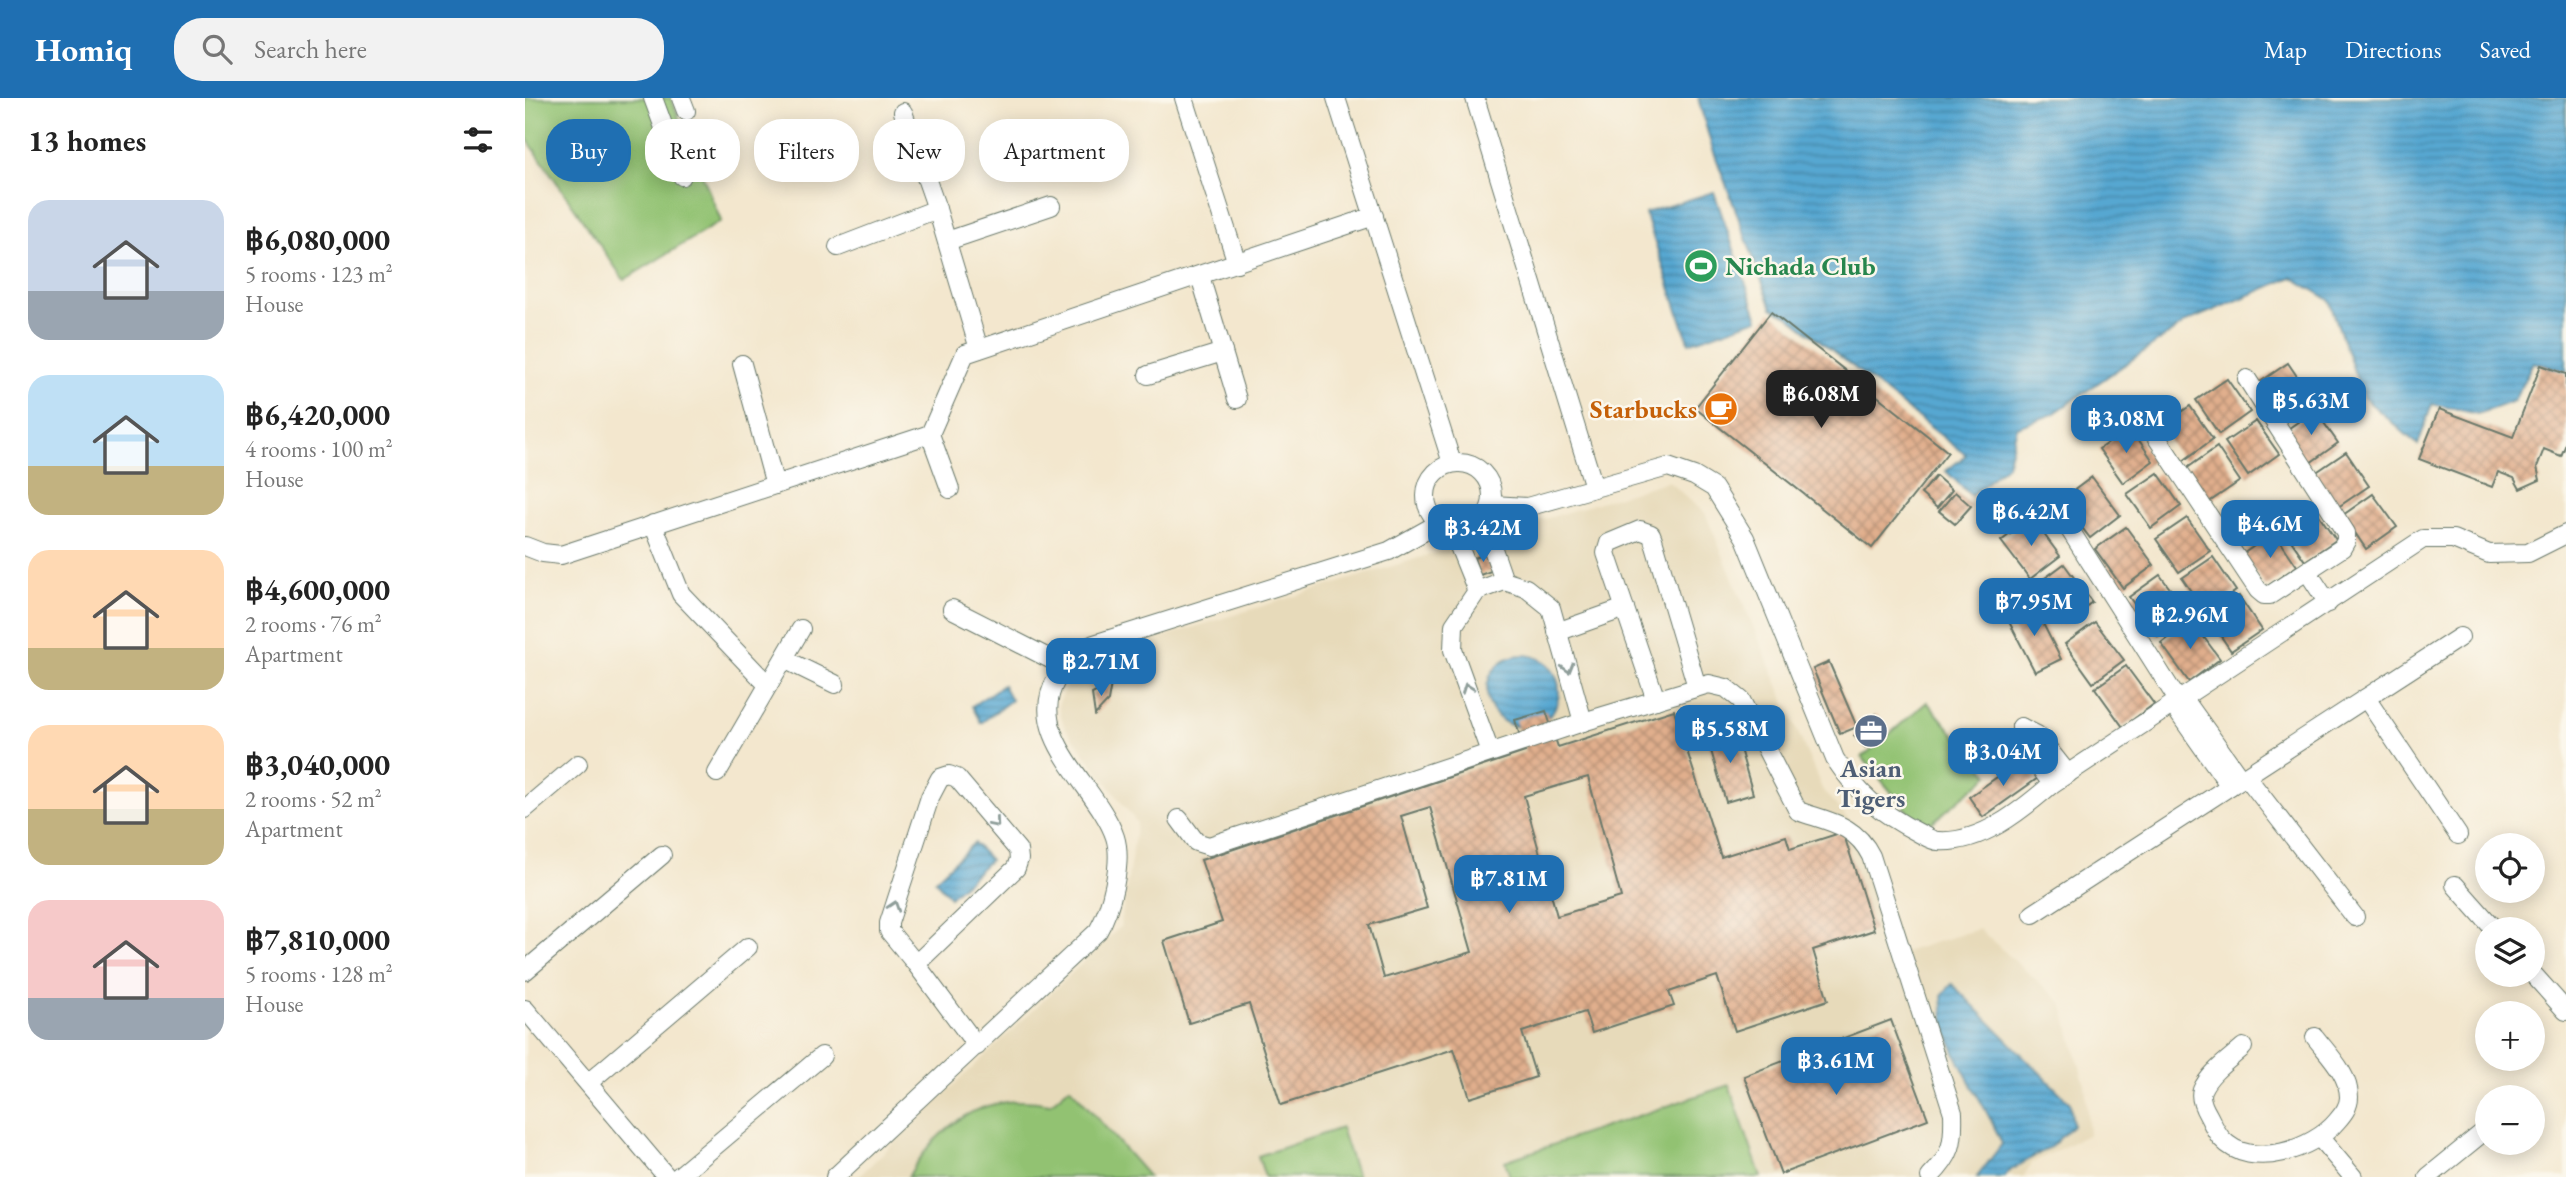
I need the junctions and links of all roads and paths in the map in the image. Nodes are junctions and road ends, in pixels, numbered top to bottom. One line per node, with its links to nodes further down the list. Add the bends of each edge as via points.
1 (653, 98): 6 (street)
2 (1184, 98): 12 (street)
3 (1336, 98): 9 (street)
4 (1475, 98): 24 (street)
5 (903, 112): 8 (street)
6 (661, 119)
7 (1051, 206): 10 (street)
8 (937, 209): 10 (street); 11 (street)
9 (1374, 216): 12 (street); 22 (street)
10 (947, 241): 14 (street)
11 (838, 247)
12 (1237, 263): 13 (street)
13 (1200, 276): 14 (street); 15 (street)
14 (979, 349): 21 (street, via 965,354)
15 (1223, 352): 17 (street); 19 (street)
16 (742, 364): 23 (street)
17 (1148, 375)
18 (2247, 379): 32 (street, via 2346,533 2342,548)
19 (1237, 399)
20 (2153, 432): 32 (street, via 2258,590 2270,595)
21 (930, 434): 23 (street); 25 (street)
22 (1452, 463): 27 (street, via 1466,463 1484,473 1492,488); 29 (street, via 1430,479 1426,496 1428,508)
23 (775, 485): 28 (street)
24 (1594, 487): 27 (street, via 1527,507); 55 (street, via 1668,467 1714,488 1745,538 1835,759 1854,787 1891,818 1937,842 1980,835 2027,806)
25 (950, 489)
26 (2056, 508): 48 (street)
27 (1487, 512): 29 (street, via 1467,528); 33 (street)
28 (653, 524): 31 (street, via 561,555); 44 (street, via 681,594)
29 (1446, 526): 34 (street); 42 (street, via 1389,551 1094,644)
30 (2566, 534): 35 (street, via 2528,553 2489,554 2453,539 2423,539)
31 (525, 546)
32 (2307, 571): 35 (street)
33 (1504, 581): 34 (street); 39 (street, via 1526,588 1551,608)
34 (1477, 591): 50 (street, one-way to 34, via 1453,650 1454,625)
35 (2328, 603): 48 (street)
36 (1625, 608): 39 (street); 45 (street, via 1607,547 1613,540 1646,531 1653,539); 47 (street)
37 (952, 609): 42 (street)
38 (801, 629): 41 (street)
39 (1557, 632): 49 (street, one-way to 49)
40 (2460, 636): 46 (street)
41 (784, 659): 43 (street); 44 (street)
42 (1064, 666): 71 (street, via 1052,687 1050,730 1108,820 1116,841 1111,897 1098,931)
43 (835, 684)
44 (768, 685): 52 (street)
45 (1697, 687): 47 (street); 80 (street, via 1727,688 1741,700 1798,811 1852,830 1871,856 1953,1113 1954,1141 1945,1163)
46 (2365, 698): 54 (street); 58 (street)
47 (1656, 700): 49 (street)
48 (2179, 702): 53 (street); 54 (street)
49 (1583, 722): 50 (street)
50 (1490, 752): 57 (street, via 1209,846 1196,842)
51 (578, 764): 56 (street)
52 (717, 773)
53 (2068, 774): 55 (street); 55 (street, via 2037,735 2021,727 2024,745)
54 (2239, 780): 61 (street); 62 (street)
55 (2052, 784)
56 (525, 809)
57 (1179, 819)
58 (2458, 835)
59 (662, 855): 66 (street)
60 (2455, 886): 63 (street)
61 (2033, 915)
62 (2355, 917)
63 (2483, 917)
64 (748, 947): 74 (street)
65 (916, 964): 65 (street, one-way to 65, via 889,931 889,923 930,797 940,778 949,775 957,778 1018,849 1020,859); 71 (street)
66 (525, 971)
67 (2545, 987): 69 (street)
68 (525, 1009): 74 (street)
69 (2566, 1011)
70 (2315, 1037): 75 (street, via 2339,1068 2349,1098 2346,1110)
71 (977, 1046): 79 (street)
72 (2243, 1047): 75 (street, via 2202,1090 2204,1106 2222,1139 2249,1153 2265,1154 2281,1153)
73 (822, 1056): 78 (street)
74 (588, 1083): 77 (street)
75 (2320, 1138): 81 (street)
76 (2475, 1139): 82 (street)
77 (667, 1177)
78 (678, 1177)
79 (835, 1177)
80 (1930, 1177)
81 (2353, 1177)
82 (2428, 1177)

